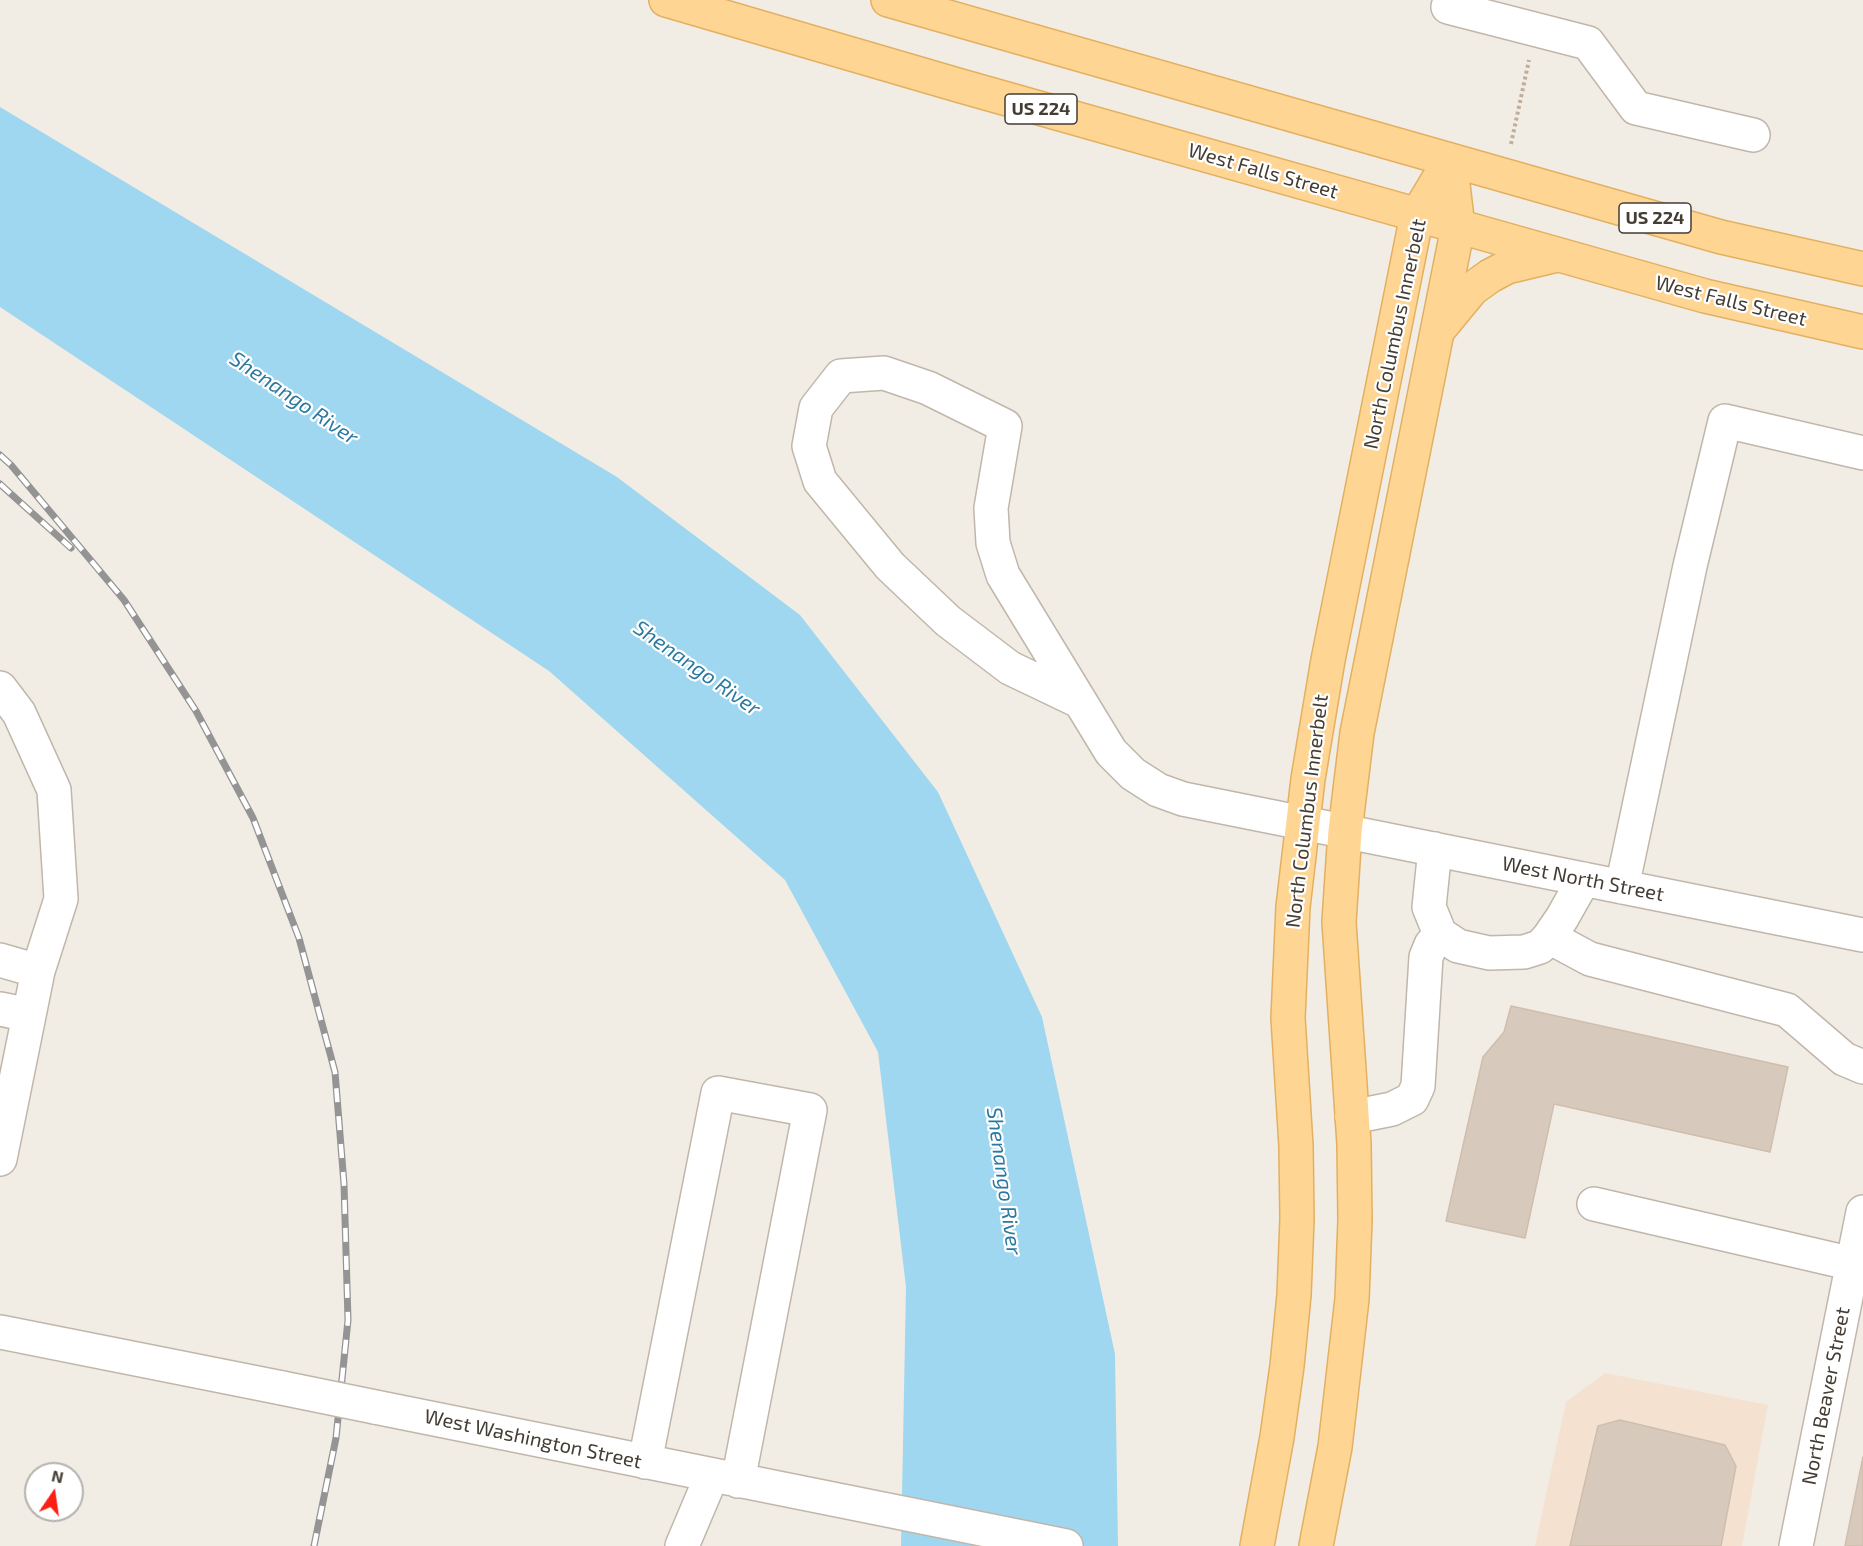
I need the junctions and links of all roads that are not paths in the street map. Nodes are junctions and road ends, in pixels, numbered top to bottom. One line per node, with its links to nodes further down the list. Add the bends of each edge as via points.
1 (666, 0): 6 (main road, West Falls Street / US 224)
2 (888, 0): 5 (main road, US 224)
3 (1450, 0): 4 (street, via 1448,8 1588,43 1636,108)
4 (1753, 135)
5 (1450, 160): 6 (main road, North Columbus Innerbelt); 7 (main road, North Columbus Innerbelt); 9 (main road, US 224, via 1721,237)
6 (1417, 215): 7 (main road, West Falls Street / US 224); 15 (main road, North Columbus Innerbelt, via 1326,670)
7 (1458, 226): 8 (main road, West Falls Street / US 224); 11 (main road, North Columbus Innerbelt)
8 (1559, 255): 10 (main road, West Falls Street / US 224, via 1705,296); 11 (main road, via 1507,267 1490,276 1465,297)
9 (1863, 269)
10 (1863, 332)
11 (1437, 333): 16 (main road, North Columbus Innerbelt, via 1357,733)
12 (1863, 453): 19 (street, via 1725,421)
13 (0, 688): 24 (street, via 20,713 54,790 62,899)
14 (1079, 701): 14 (street, West North Street, via 1004,575 993,543 991,508 1005,426 928,388 884,374 841,376 816,408 809,446 820,481 890,566 948,621 1010,668); 15 (street, West North Street, via 1111,752 1133,774 1158,790 1183,799)
15 (1303, 823): 16 (street, West North Street); 38 (main road, North Columbus Innerbelt, via 1293,907 1288,1018 1296,1146 1294,1295 1277,1437)
16 (1345, 831): 17 (street, West North Street); 27 (main road, North Columbus Innerbelt, via 1339,922)
17 (1435, 849): 18 (street, West North Street); 20 (street, via 1429,907)
18 (1584, 879): 19 (street, West North Street); 22 (street)
19 (1622, 887): 21 (street, West North Street)
20 (1440, 934): 22 (street, via 1458,946 1489,953 1524,952 1540,947); 27 (street, via 1426,957 1418,1086 1412,1100 1392,1109)
21 (1863, 935)
22 (1549, 937): 26 (street, via 1590,959 1787,1010 1844,1059)
23 (0, 960): 24 (street)
24 (38, 971): 25 (street)
25 (14, 1012): 28 (street)
26 (1863, 1068)
27 (1352, 1117): 39 (main road, North Columbus Innerbelt, via 1352,1299 1335,1447)
28 (0, 1159)
29 (1594, 1204): 31 (street)
30 (1863, 1212): 31 (street, North Beaver Street)
31 (1852, 1264): 32 (street, North Beaver Street)
32 (1854, 1298): 40 (street, North Beaver Street)
33 (0, 1332): 34 (street, West Washington Street, bridge)
34 (645, 1462): 35 (street, West Washington Street); 35 (street, via 718,1093 810,1110)
35 (725, 1478): 36 (street); 37 (street, West Washington Street)
36 (682, 1546)
37 (1066, 1546)
38 (1257, 1546)
39 (1316, 1546)
40 (1796, 1546)

